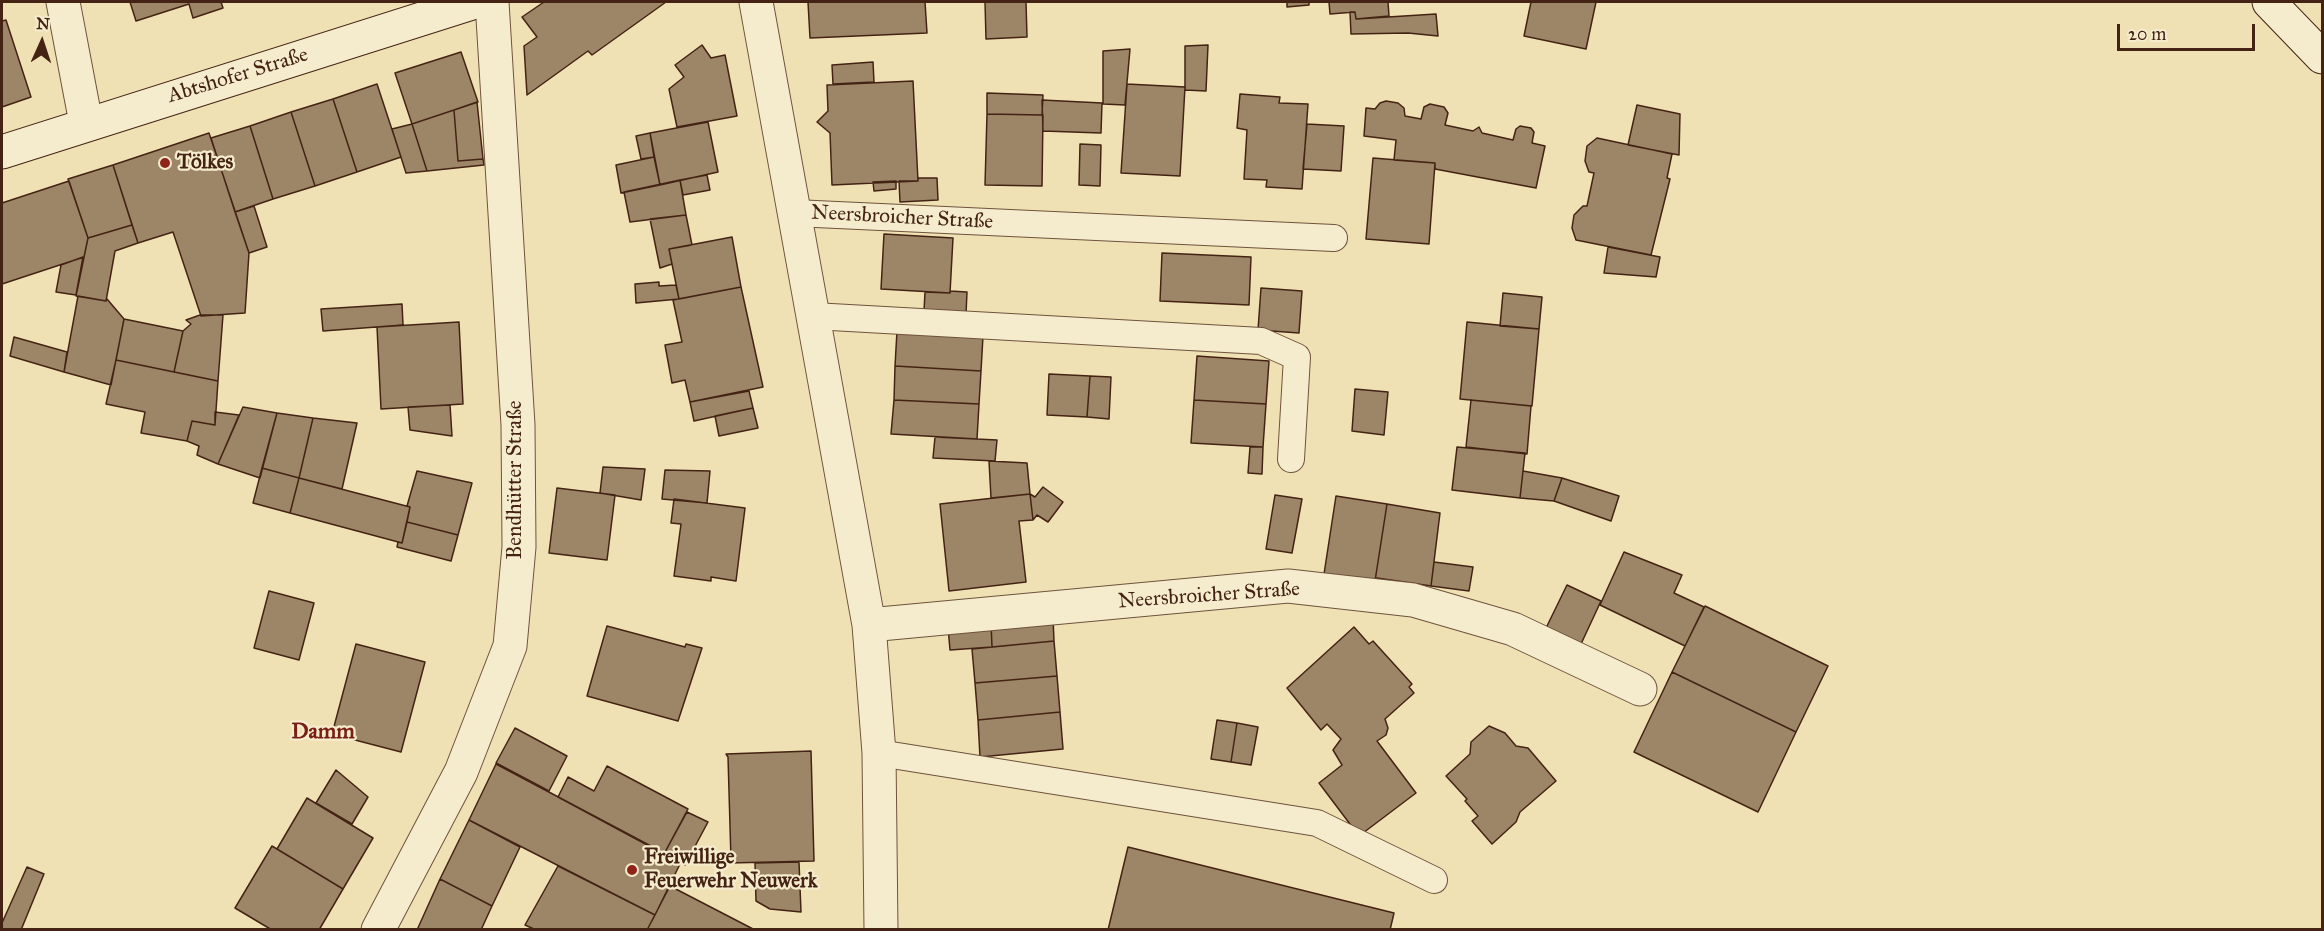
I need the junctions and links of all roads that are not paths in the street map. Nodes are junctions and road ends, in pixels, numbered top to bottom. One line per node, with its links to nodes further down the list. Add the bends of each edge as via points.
1 (63, 2): 7 (street)
2 (475, 2): 7 (street, Abtshofer Straße)
3 (492, 2): 17 (street, Bendhütter Straße, via 518,425 519,547 510,646 461,772)
4 (756, 2): 9 (street, Neersbroicher Straße)
5 (2269, 2): 6 (street)
6 (2322, 57)
7 (86, 123): 8 (street, Abtshofer Straße)
8 (2, 152)
9 (794, 213): 10 (lane, Neersbroicher Straße); 11 (street, Neersbroicher Straße)
10 (1334, 238)
11 (813, 316): 12 (lane, via 1261,341 1297,357); 13 (street, Neersbroicher Straße)
12 (1291, 459)
13 (869, 625): 14 (street, Neersbroicher Straße, via 1288,586 1413,600 1502,625); 15 (street, Neersbroicher Straße)
14 (1640, 689)
15 (879, 753): 16 (lane, via 1317,823); 18 (street, Neersbroicher Straße)
16 (1434, 880)
17 (378, 930)
18 (881, 930)

